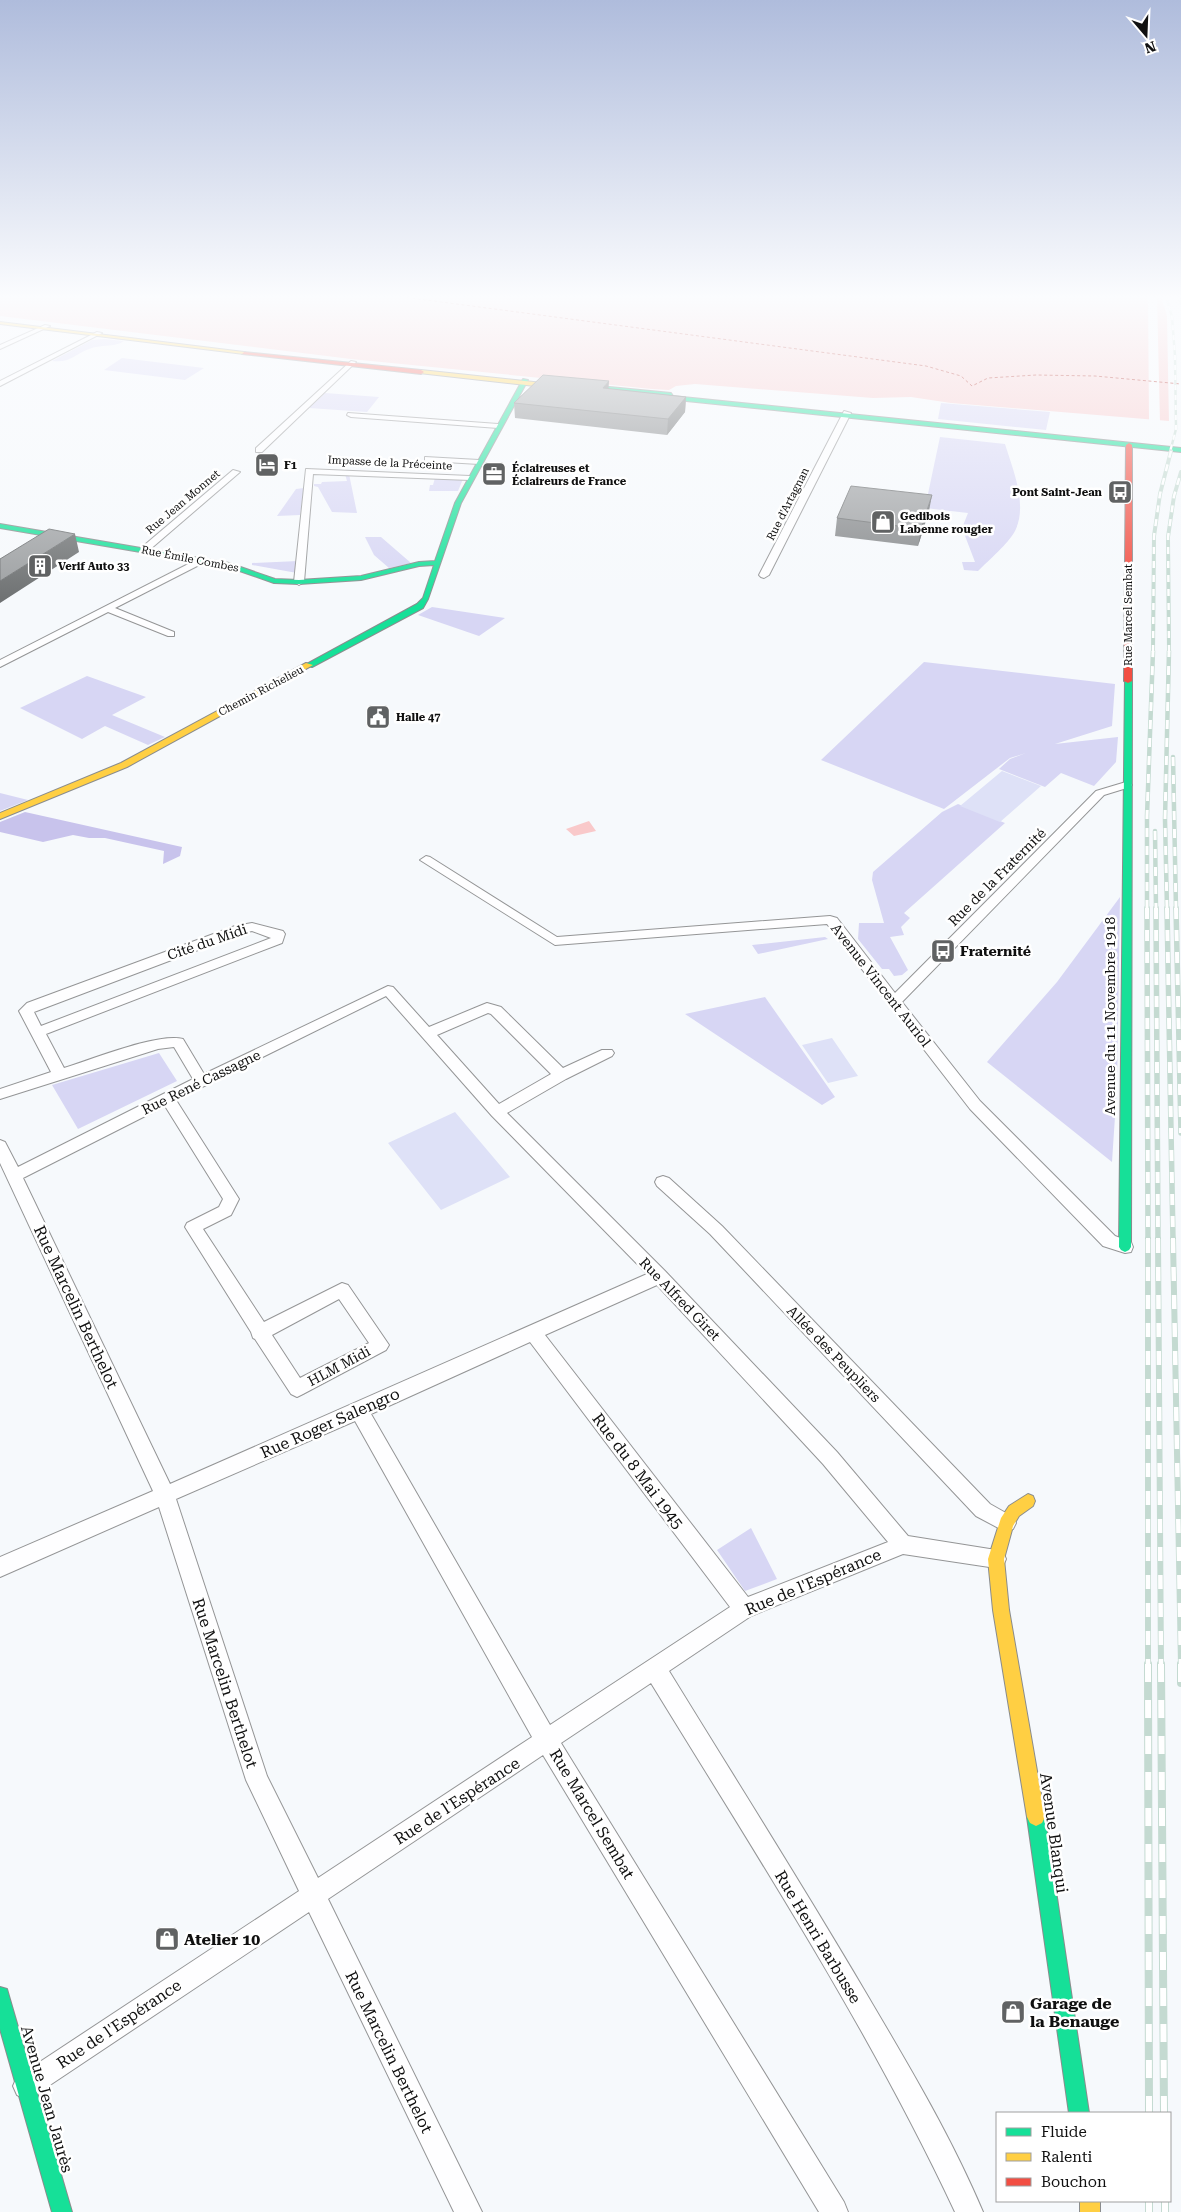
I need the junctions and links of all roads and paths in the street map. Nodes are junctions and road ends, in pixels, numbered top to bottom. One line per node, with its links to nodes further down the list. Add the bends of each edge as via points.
1 (313, 399): 9 (street)
2 (513, 399): 6 (street, Chemin Richelieu)
3 (702, 399): 4 (street)
4 (847, 414): 7 (street); 18 (street, Rue d'Artagnan)
5 (351, 415): 6 (street)
6 (498, 426): 11 (street, Chemin Richelieu)
7 (1126, 443): 8 (street); 8 (street); 23 (street, Rue Marcel Sembat)
8 (1181, 448)
9 (259, 450)
10 (428, 459): 11 (street)
11 (479, 462): 13 (street, Chemin Richelieu)
12 (236, 472): 15 (street, Rue Jean Monnet)
13 (470, 478): 17 (street, Chemin Richelieu); 19 (street, Impasse de la Préceinte, via 310,471)
14 (0, 526): 15 (street, Rue Émile Combes)
15 (144, 550): 16 (street, Rue Émile Combes)
16 (202, 560): 19 (street, Rue Émile Combes, via 229,565 266,580); 20 (street)
17 (437, 563): 19 (street, Rue Émile Combes, via 419,564 361,578); 24 (street, Chemin Richelieu, via 424,601 413,610 124,765)
18 (764, 575)
19 (299, 582)
20 (108, 609): 21 (street); 22 (street)
21 (171, 634)
22 (0, 664)
23 (1126, 785): 27 (street, Rue de la Fraternité, via 1100,793); 40 (street, Avenue du 11 Novembre 1918)
24 (0, 816)
25 (426, 860): 27 (street, Avenue Vincent Auriol, via 555,941 824,919 832,921)
26 (388, 990): 29 (street, Rue Alfred Giret); 33 (street, Rue René Cassagne)
27 (895, 1001): 40 (street, Avenue Vincent Auriol, via 974,1105 1109,1241)
28 (38, 1032): 28 (street, Cité du Midi, via 26,1011 46,1000 240,929 252,927 278,934 277,940); 31 (street, Cité du Midi)
29 (427, 1034): 32 (street, via 487,1008 496,1010); 36 (street, Rue Alfred Giret)
30 (607, 1053): 32 (street)
31 (60, 1075): 33 (street, via 157,1044 178,1042); 34 (street)
32 (561, 1076): 36 (street)
33 (202, 1082): 35 (street, Rue René Cassagne)
34 (0, 1094)
35 (168, 1099): 38 (street, Rue René Cassagne); 42 (street, HLM Midi, via 231,1199 225,1211 193,1228)
36 (497, 1112): 41 (street, Rue Alfred Giret)
37 (0, 1146): 38 (street, Rue Marcelin Berthelot)
38 (14, 1176): 45 (street, Rue Marcelin Berthelot)
39 (663, 1182): 47 (street, Allée des Peupliers, via 716,1230 983,1510)
40 (1125, 1247)
41 (659, 1276): 43 (street, Rue Roger Salengro); 48 (street, Rue Alfred Giret, via 830,1458)
42 (259, 1333): 42 (street, HLM Midi, via 297,1389 380,1345 342,1290)
43 (533, 1333): 44 (street, Rue Roger Salengro); 51 (street, Rue du 8 Mai 1945)
44 (358, 1410): 45 (street, Rue Roger Salengro); 53 (street, Rue Marcel Sembat)
45 (165, 1495): 50 (street, Rue Roger Salengro); 54 (street, Rue Marcelin Berthelot, via 257,1780)
46 (1028, 1501): 47 (street, via 1014,1511)
47 (1006, 1523): 49 (street)
48 (903, 1544): 49 (street); 51 (street, Rue de l'Espérance)
49 (996, 1558): 57 (street, Avenue Blanqui, via 1001,1610 1025,1745)
50 (0, 1567)
51 (744, 1609): 52 (street, Rue de l'Espérance)
52 (655, 1669): 53 (street, Rue de l'Espérance); 61 (street, Rue Henri Barbusse, via 898,2071)
53 (547, 1741): 54 (street, Rue de l'Espérance); 60 (street, Rue Marcel Sembat)
54 (313, 1896): 56 (street, Rue de l'Espérance); 59 (street, Rue Marcelin Berthelot)
55 (0, 1996): 56 (street, Avenue Jean Jaurès)
56 (26, 2086): 58 (street, Avenue Jean Jaurès)
57 (1079, 2112)
58 (62, 2212)
59 (468, 2212)
60 (834, 2212)
61 (969, 2212)

